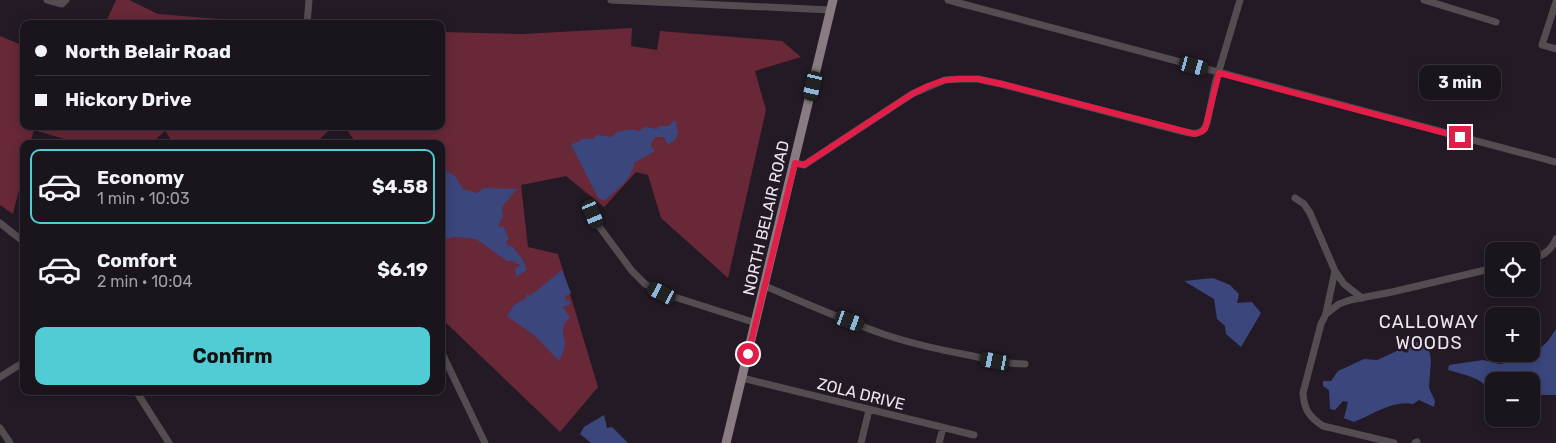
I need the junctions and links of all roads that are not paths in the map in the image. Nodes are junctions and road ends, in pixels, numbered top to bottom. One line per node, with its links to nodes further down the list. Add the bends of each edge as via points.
1 (47, 0): 2 (street, via 62,4)
2 (66, 0)
3 (308, 0): 13 (street)
4 (611, 0): 12 (street)
5 (833, 0): 12 (main road, NORTH BELAIR ROAD)
6 (948, 0): 16 (street)
7 (1240, 0): 16 (street)
8 (1424, 0): 11 (street)
9 (1452, 0): 11 (street)
10 (1556, 2): 15 (street, via 1542,45)
11 (1449, 8): 14 (street)
12 (831, 10): 18 (main road, NORTH BELAIR ROAD)
13 (307, 20)
14 (1496, 22)
15 (1556, 49)
16 (1219, 73): 17 (street); 18 (street, via 1205,129 1195,134 1002,84 978,79 945,80 912,94 804,165)
17 (1556, 162)
18 (795, 163): 27 (main road, NORTH BELAIR ROAD)
19 (1295, 198): 26 (street, via 1310,213)
20 (593, 214): 30 (street, via 632,271 645,284 662,293)
21 (0, 223): 22 (street)
22 (20, 239)
23 (1556, 239): 24 (street)
24 (1540, 256)
25 (1485, 270): 28 (street)
26 (1335, 272): 28 (street); 29 (street)
27 (765, 286): 30 (main road, NORTH BELAIR ROAD); 33 (street, via 850,321 918,344 1011,364)
28 (1362, 298): 29 (street, via 1339,304)
29 (1326, 314): 47 (street, via 1303,393 1307,413 1322,426)
30 (756, 323): 35 (main road, NORTH BELAIR ROAD)
31 (445, 359): 43 (street)
32 (20, 364): 34 (street)
33 (1025, 364)
34 (0, 376)
35 (742, 378): 37 (street, ZOLA DRIVE); 44 (main road, NORTH BELAIR ROAD)
36 (139, 395): 42 (street)
37 (870, 410): 39 (street, ZOLA DRIVE); 45 (street)
38 (0, 428): 41 (street)
39 (943, 428): 40 (street, ZOLA DRIVE); 46 (street)
40 (974, 435)
41 (10, 443)
42 (169, 443)
43 (485, 443)
44 (726, 443)
45 (861, 443)
46 (939, 443)
47 (1394, 443)

